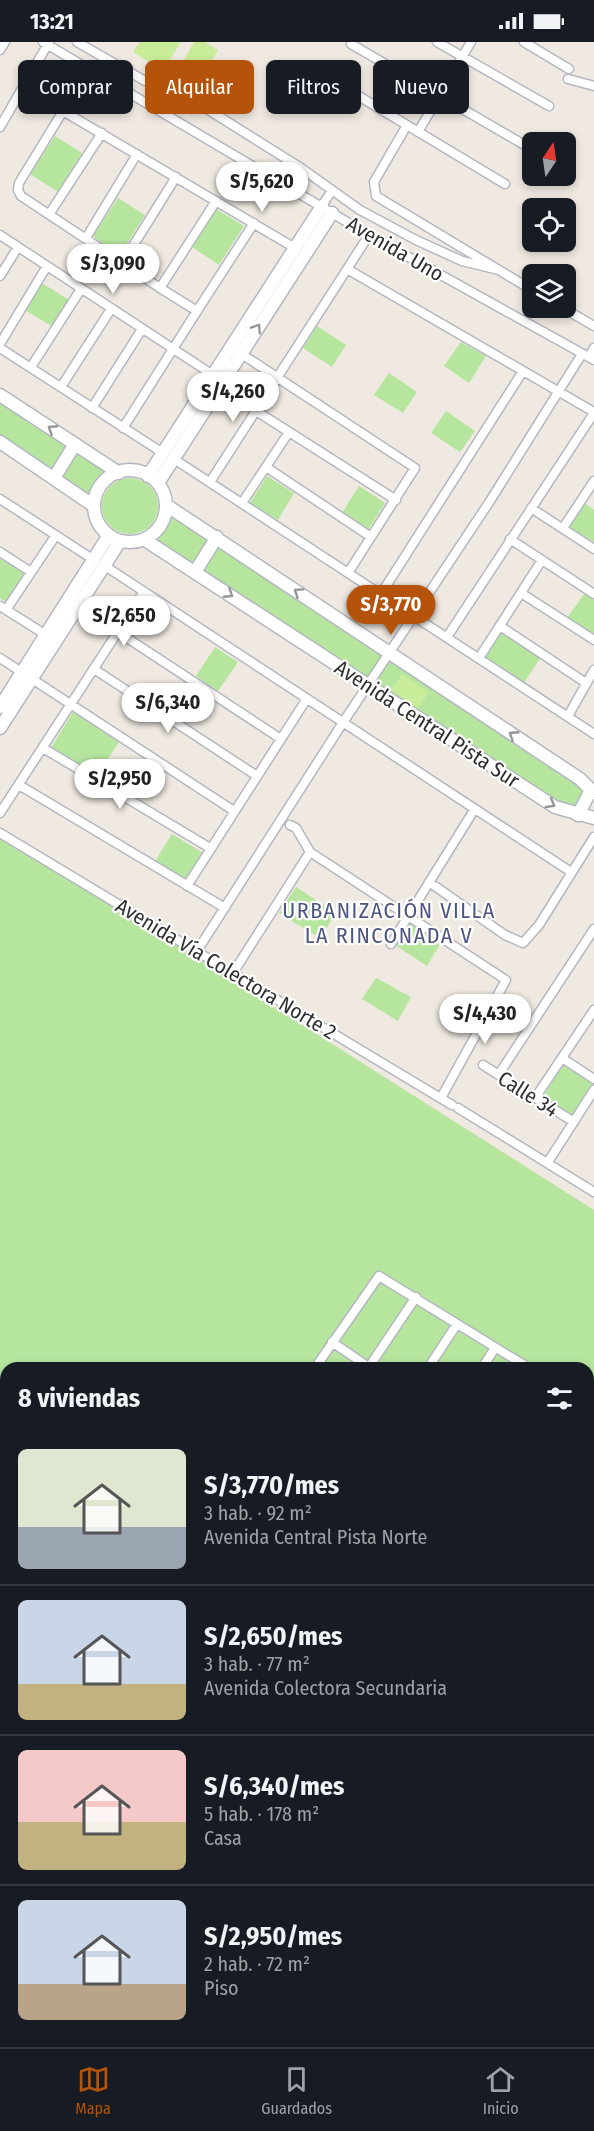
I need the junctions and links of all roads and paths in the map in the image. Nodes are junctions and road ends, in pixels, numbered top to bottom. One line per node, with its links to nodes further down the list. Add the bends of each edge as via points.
1 (5, 42): 8 (street)
2 (77, 42): 31 (street, via 145,81 188,97)
3 (437, 42): 9 (street)
4 (471, 42): 9 (street)
5 (524, 42): 13 (street)
6 (47, 43): 10 (street); 33 (street, Avenida Uno)
7 (351, 44): 11 (street)
8 (0, 50)
9 (462, 56): 12 (street); 18 (street)
10 (38, 60)
11 (379, 60)
12 (460, 60)
13 (569, 69)
14 (568, 79): 15 (street)
15 (594, 86)
16 (361, 97): 23 (street)
17 (18, 98): 24 (street)
18 (549, 106)
19 (469, 112): 27 (street)
20 (61, 114): 34 (street, via 18,190 21,196)
21 (68, 114): 26 (street)
22 (429, 114): 25 (street)
23 (407, 125): 25 (street); 44 (street, Avenida Uno, via 374,182 375,193)
24 (0, 127)
25 (418, 132): 30 (street)
26 (102, 133): 28 (street); 34 (street)
27 (522, 143)
28 (137, 154): 29 (street); 38 (street)
29 (176, 177): 32 (street); 41 (street)
30 (505, 184)
31 (332, 190): 33 (street); 44 (street, via 416,240 462,261)
32 (216, 201): 35 (street); 47 (street)
33 (327, 209): 36 (street, Avenida Uno); 40 (street); 57 (street, one-way to 33)
34 (50, 213): 38 (street)
35 (254, 223): 40 (street); 50 (street)
36 (369, 234): 43 (street); 58 (street, Avenida Uno)
37 (0, 235): 39 (street)
38 (86, 237): 41 (street)
39 (18, 247): 42 (street); 45 (street)
40 (295, 248): 57 (street)
41 (123, 262): 47 (street)
42 (47, 266): 48 (street); 54 (street)
43 (347, 269): 60 (street); 62 (street)
44 (499, 270): 46 (street, Avenida Uno)
45 (0, 276)
46 (522, 284)
47 (160, 288): 50 (street)
48 (81, 289): 49 (street); 59 (street)
49 (111, 309): 53 (street); 63 (street)
50 (197, 311): 56 (street)
51 (576, 316): 52 (street)
52 (593, 326)
53 (142, 329): 56 (street); 66 (street)
54 (0, 346): 59 (street)
55 (594, 348): 58 (street)
56 (174, 350): 61 (street); 69 (street)
57 (236, 350): 61 (street); 62 (street); 73 (street)
58 (588, 357): 64 (street)
59 (31, 367): 63 (street)
60 (523, 371): 64 (street); 101 (street)
61 (213, 375): 73 (street)
62 (278, 378): 67 (street); 81 (street, via 413,465 414,471)
63 (61, 387): 66 (street)
64 (559, 393): 68 (street); 105 (street)
65 (0, 395): 72 (street, one-way to 65)
66 (92, 408): 69 (street)
67 (256, 411): 70 (street); 79 (street)
68 (594, 412): 85 (street)
69 (123, 428): 73 (street)
70 (289, 432): 74 (street); 81 (street)
71 (0, 442): 76 (street)
72 (75, 444): 75 (street); 76 (street)
73 (168, 456): 77 (street); 79 (street)
74 (266, 467): 82 (street); 89 (street)
75 (119, 472): 77 (street, via 136,471); 84 (street, via 99,489)
76 (54, 478): 84 (street)
77 (153, 480): 83 (street)
78 (594, 481): 86 (street)
79 (210, 482): 82 (street)
80 (0, 499): 87 (street)
81 (396, 500): 89 (street)
82 (243, 503): 99 (street)
83 (166, 505): 88 (street); 92 (street, via 161,526)
84 (94, 506): 90 (street, via 98,522)
85 (531, 508): 86 (street); 91 (street)
86 (563, 528): 93 (street)
87 (56, 535): 96 (street); 97 (street)
88 (217, 537): 98 (street); 111 (street, one-way to 88)
89 (370, 537): 99 (street)
90 (115, 538): 92 (street); 96 (street)
91 (510, 539): 95 (street); 109 (street)
92 (145, 540): 98 (street, Avenida Central Pista Sur)
93 (594, 549)
94 (0, 552): 97 (street)
95 (542, 560): 102 (street); 103 (street)
96 (100, 563): 100 (street); 108 (street); 116 (street)
97 (31, 572): 104 (street)
98 (195, 572): 118 (street, Avenida Central Pista Sur, one-way to 118)
99 (348, 573): 101 (street)
100 (143, 593): 107 (street); 119 (street)
101 (381, 594): 105 (street)
102 (521, 594): 106 (street); 110 (street)
103 (594, 594)
104 (3, 608): 108 (street)
105 (415, 616): 109 (street); 111 (street)
106 (500, 626): 113 (street); 117 (street)
107 (118, 632): 114 (street); 126 (street)
108 (46, 635): 116 (street)
109 (447, 637): 113 (street)
110 (594, 640)
111 (390, 653): 118 (street); 130 (street, one-way to 111, via 580,779)
112 (0, 658): 116 (street)
113 (479, 658): 122 (street)
114 (94, 669): 120 (street); 128 (street)
115 (594, 670): 117 (street)
116 (28, 674): 120 (street); 121 (street); 124 (street)
117 (586, 683): 122 (street)
118 (368, 686): 123 (street); 134 (street, Avenida Central Pista Sur, one-way to 134, via 555,807)
119 (306, 700): 123 (street); 126 (street)
120 (72, 704): 127 (street); 132 (street)
121 (0, 707)
122 (568, 716): 125 (street)
123 (342, 724): 131 (street); 144 (street)
124 (0, 728)
125 (594, 734)
126 (281, 739): 128 (street)
127 (43, 748): 129 (street); 139 (street)
128 (256, 776): 132 (street)
129 (19, 785): 133 (street); 143 (street)
130 (592, 791): 134 (street)
131 (474, 810): 141 (street); 142 (street)
132 (234, 811): 139 (street)
133 (0, 813)
134 (578, 815): 135 (street, Avenida Central Pista Sur)
135 (594, 818)
136 (290, 825): 140 (street, via 296,828)
137 (0, 833): 148 (street, Avenida Vía Colectora Norte 2)
138 (594, 837): 141 (street)
139 (210, 849): 143 (street)
140 (310, 852): 145 (street); 149 (street)
141 (571, 872): 142 (street, via 539,925 522,943)
142 (429, 882): 145 (street)
143 (187, 886): 144 (street)
144 (225, 908): 148 (street)
145 (409, 916): 147 (street); 156 (street, via 506,980)
146 (594, 929): 153 (street)
147 (391, 944)
148 (197, 951): 149 (street, Avenida Vía Colectora Norte 2)
149 (232, 973): 156 (street, Avenida Vía Colectora Norte 2)
150 (594, 1010): 151 (street)
151 (562, 1058): 154 (street); 157 (street)
152 (483, 1065): 153 (street, Calle 34)
153 (499, 1074): 157 (street, Calle 34)
154 (594, 1079)
155 (594, 1090): 158 (street)
156 (441, 1098): 159 (street, Avenida Vía Colectora Norte 2)
157 (535, 1098): 158 (street, Calle 34)
158 (574, 1122): 159 (street)
159 (548, 1162): 160 (street, Avenida Vía Colectora Norte 2)
160 (594, 1192)
161 (416, 1297): 162 (street); 163 (street, via 385,1278 376,1277); 167 (street)
162 (458, 1324): 164 (street); 168 (street)
163 (332, 1342): 165 (street); 166 (street)
164 (495, 1348): 169 (street); 170 (street)
165 (319, 1362)
166 (361, 1362)
167 (374, 1362)
168 (432, 1362)
169 (486, 1362)
170 (519, 1362)

